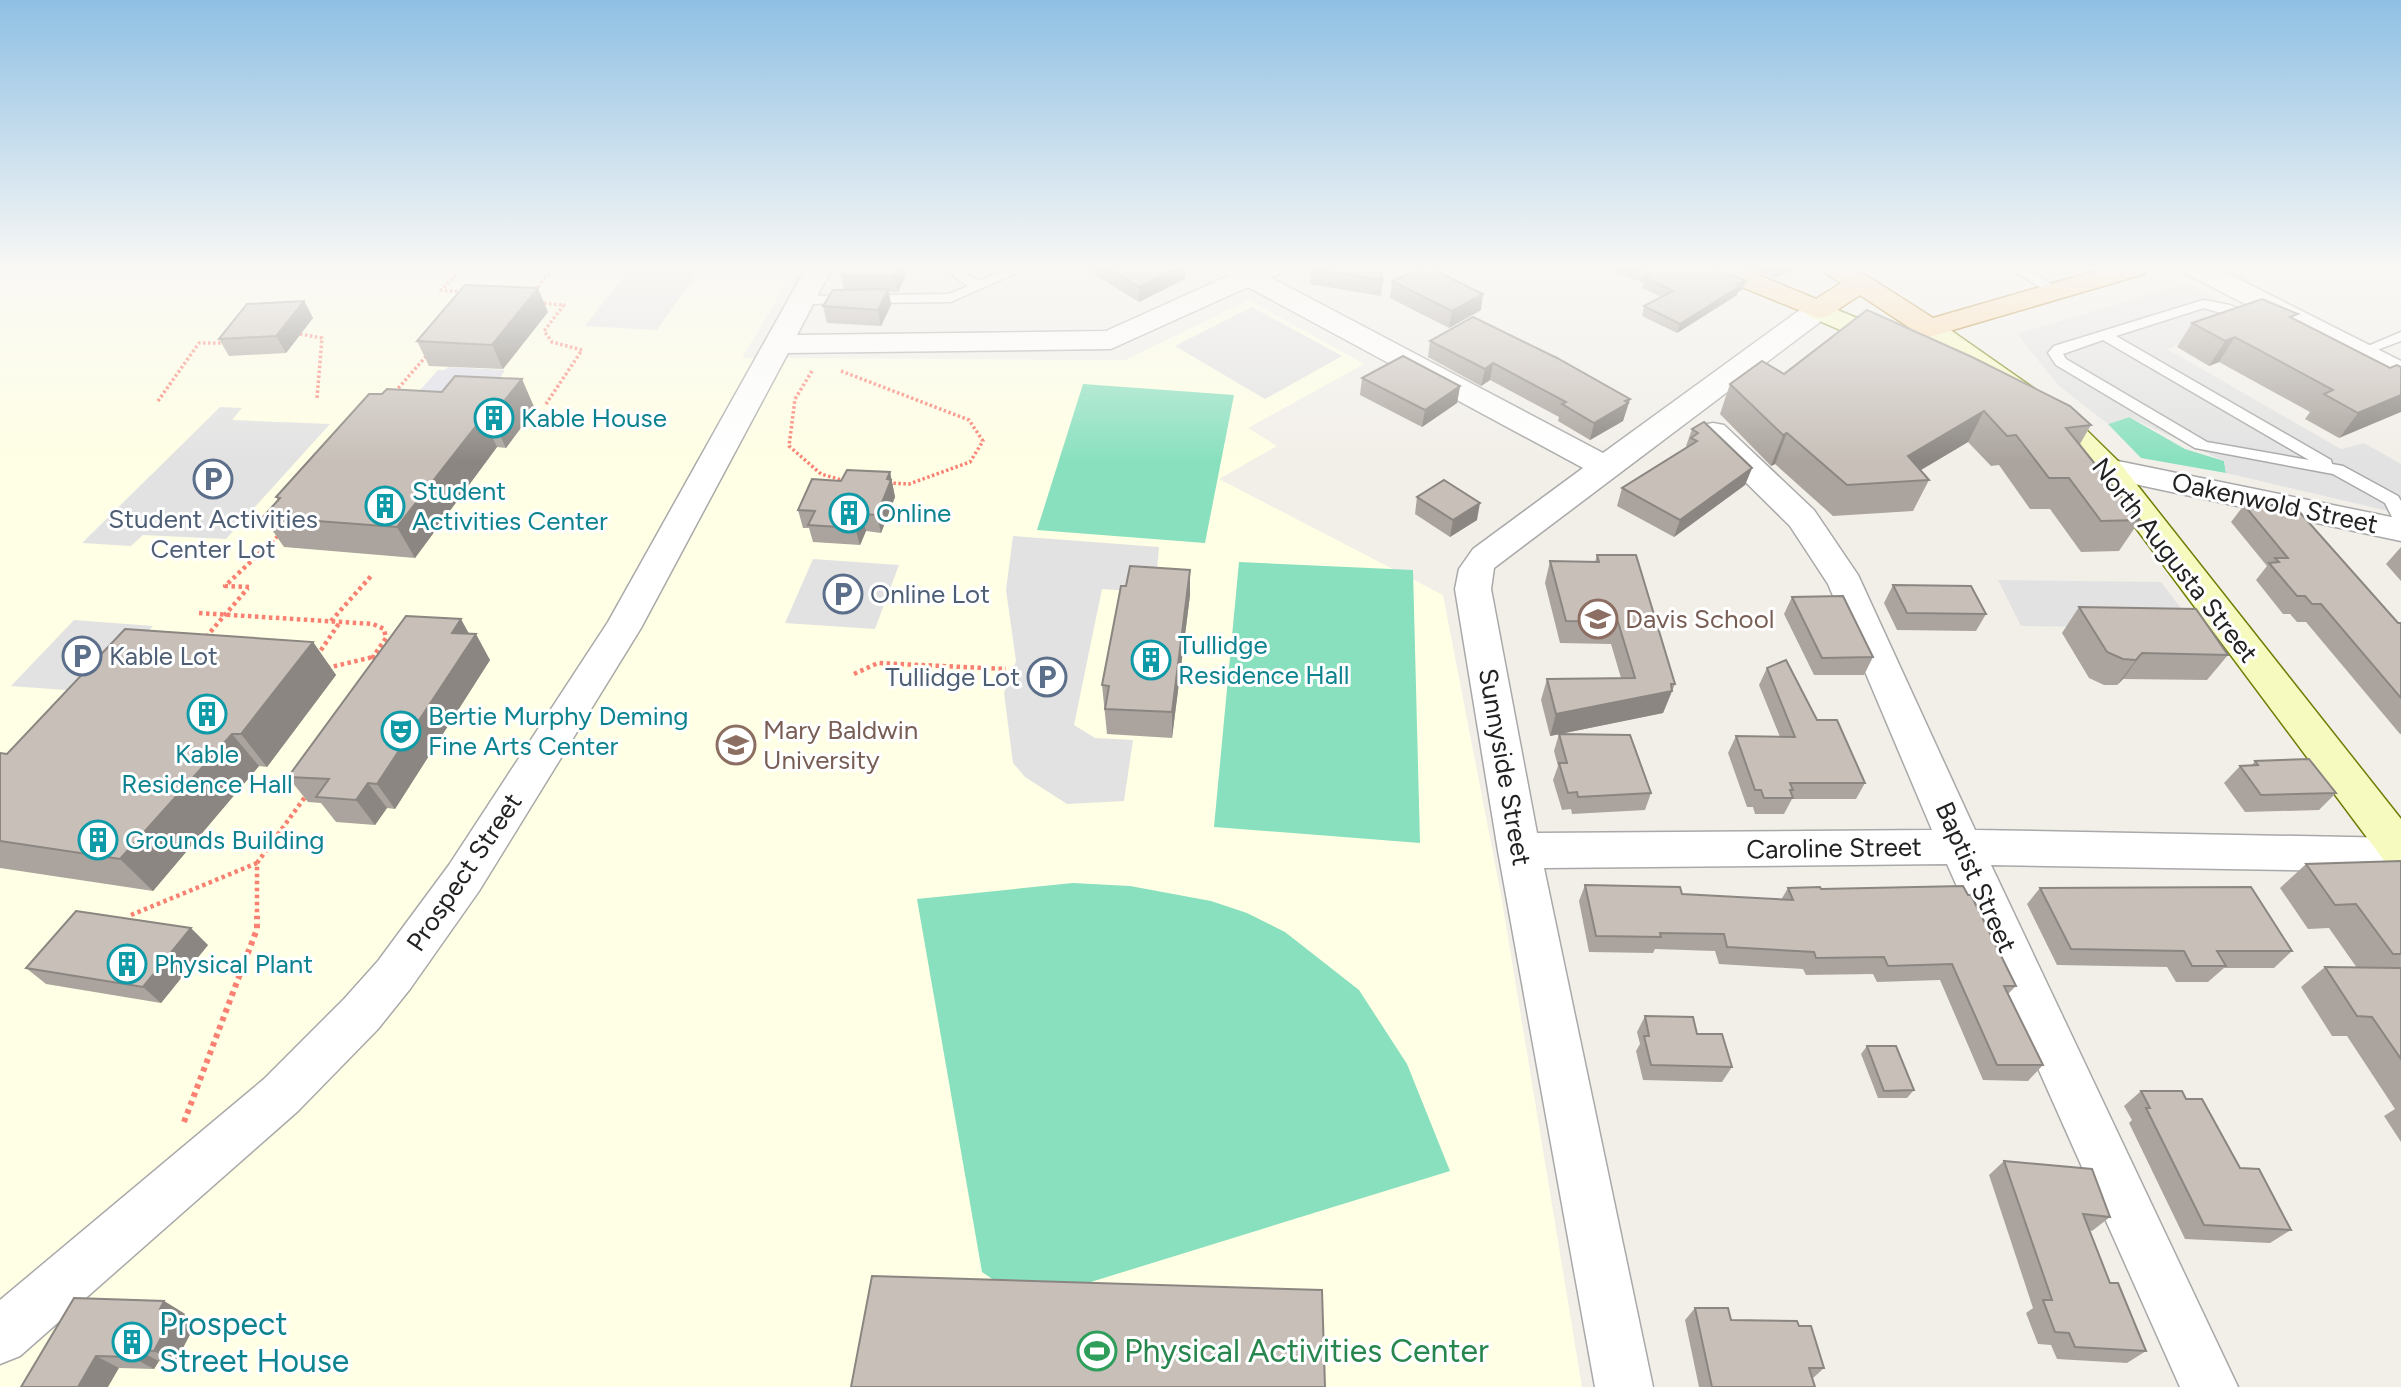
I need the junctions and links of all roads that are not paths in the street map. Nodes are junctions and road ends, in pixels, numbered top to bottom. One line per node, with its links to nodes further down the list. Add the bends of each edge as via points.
1 (782, 333): 11 (street, Prospect Street)
2 (1126, 333): 11 (street, via 1111,340 823,352)
3 (1362, 333): 16 (street)
4 (1787, 333): 14 (street, Sunnyside Street)
5 (1868, 333): 15 (main road)
6 (1936, 333): 15 (main road, North Augusta Street)
7 (2112, 333): 9 (lane)
8 (2304, 333): 12 (street)
9 (2105, 335): 18 (lane); 18 (lane, via 2059,349 2056,356 2200,445)
10 (2401, 336): 12 (lane)
11 (776, 344): 24 (street, Prospect Street, via 623,628 464,878 394,975 281,1095)
12 (2361, 352): 13 (street)
13 (2401, 373)
14 (1686, 406): 16 (street, Sunnyside Street); 21 (street, Baptist Street, via 1802,519 1845,583)
15 (2058, 420): 17 (main road, North Augusta Street)
16 (1607, 468): 22 (street, Sunnyside Street, via 1489,553 1474,574)
17 (2108, 469): 20 (street, Oakenwold Street); 23 (main road, North Augusta Street)
18 (2337, 470): 19 (lane, via 2392,500)
19 (2401, 519)
20 (2401, 530)
21 (1961, 847): 22 (street, Caroline Street); 23 (street, Caroline Street); 26 (street, Baptist Street)
22 (1519, 851): 25 (street, Sunnyside Street)
23 (2401, 853)
24 (0, 1336)
25 (1624, 1387)
26 (2209, 1387)

